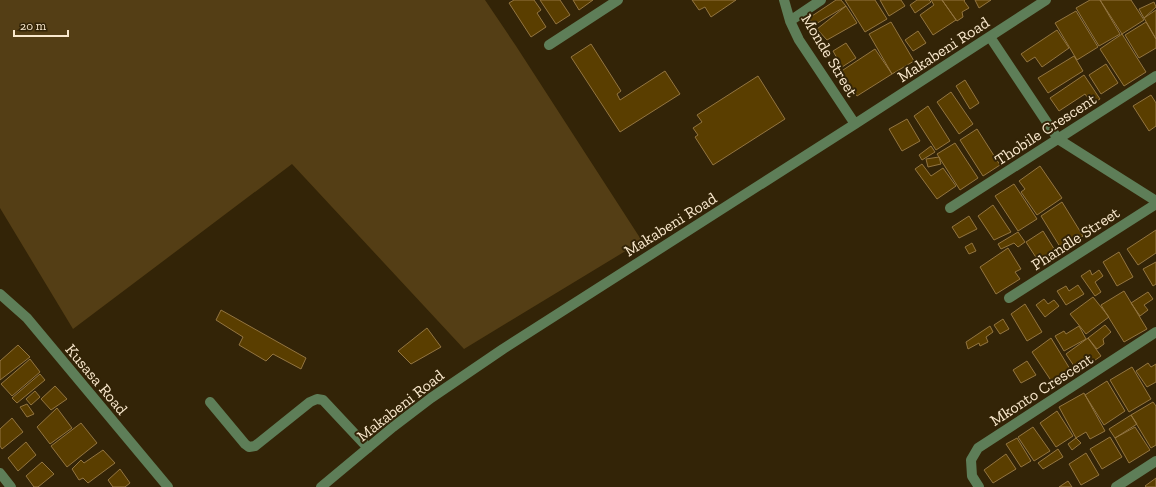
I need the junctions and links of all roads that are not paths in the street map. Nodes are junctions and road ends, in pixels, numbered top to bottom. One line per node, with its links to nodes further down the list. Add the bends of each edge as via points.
1 (618, 0): 7 (street)
2 (784, 0): 5 (street, Monde Street)
3 (821, 0): 5 (street)
4 (1046, 0): 6 (street, Makabeni Road)
5 (790, 21): 9 (street, Monde Street, via 799,40)
6 (990, 37): 9 (street, Makabeni Road); 10 (street)
7 (549, 45)
8 (1156, 76): 10 (street, Thobile Crescent)
9 (855, 124): 17 (street, Makabeni Road, via 503,349 431,398)
10 (1058, 139): 11 (street); 12 (street, Thobile Crescent)
11 (1156, 202): 14 (street, Phandle Street)
12 (950, 208)
13 (0, 294): 21 (street, Kusasa Road, via 27,318)
14 (1009, 298)
15 (1156, 332): 23 (street, Mkonto Crescent, via 978,448 971,460 972,476)
16 (210, 402): 17 (street, via 249,447 255,446 310,402 316,399 323,400)
17 (368, 448): 22 (street, Makabeni Road)
18 (1156, 461): 24 (street)
19 (0, 474): 20 (street)
20 (11, 487)
21 (168, 487)
22 (321, 487)
23 (979, 487)
24 (1116, 487)

